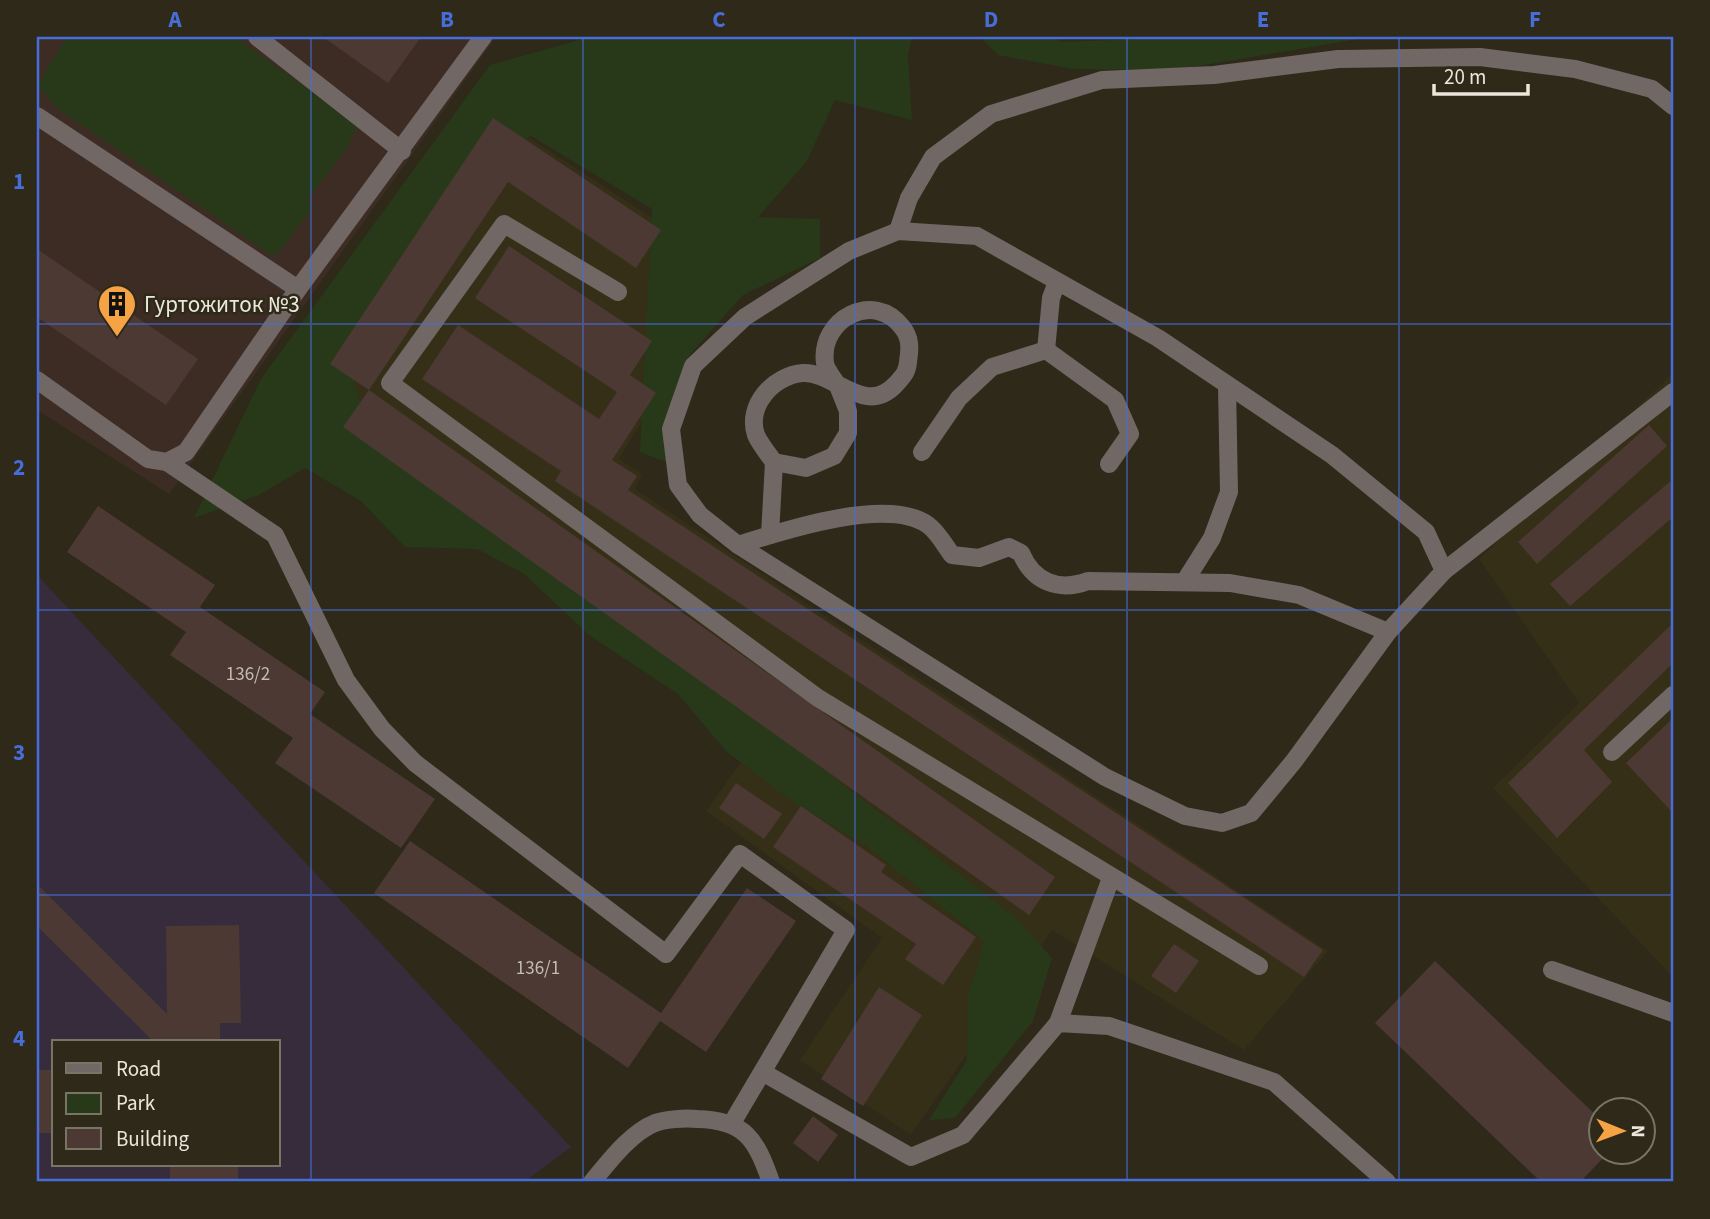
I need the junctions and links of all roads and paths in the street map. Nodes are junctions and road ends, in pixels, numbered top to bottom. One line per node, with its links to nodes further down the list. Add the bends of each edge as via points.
1 (257, 37): 5 (street)
2 (483, 37): 5 (street)
3 (1673, 106): 6 (street, via 1652,89 1575,69 1480,57 1338,59 1214,75 1101,80 991,114 933,157 909,198)
4 (37, 116): 8 (street)
5 (402, 151): 8 (street)
6 (898, 231): 7 (street, via 977,236); 20 (street, via 849,251 745,317 693,366 671,429 678,485 701,515)
7 (1057, 282): 10 (street); 12 (street, via 1158,338)
8 (298, 289): 16 (street, via 186,452)
9 (618, 292): 26 (street, via 504,224 390,383 818,698)
10 (1046, 350): 15 (street, via 992,367 959,398); 18 (street, via 1115,400 1130,434)
11 (37, 380): 16 (street, via 148,458)
12 (1227, 385): 21 (street, via 1332,455 1426,531); 22 (street, via 1230,492 1212,538)
13 (838, 386): 13 (street, via 825,365 827,337 844,316 873,310 889,315 903,327 910,345 907,373 889,392 861,397); 17 (street, via 848,411 848,433 834,456 806,468); 17 (street, via 805,373 776,380 756,405 756,434)
14 (1673, 391): 21 (street)
15 (922, 452)
16 (167, 462): 31 (street, via 275,535 345,680 415,763 666,954 740,854 846,930)
17 (774, 462): 19 (street)
18 (1110, 464)
19 (770, 535): 20 (street); 22 (street, via 853,516 902,515 929,526 952,555 979,558 1009,547 1021,553 1028,569 1047,583 1070,588 1088,581)
20 (738, 545): 23 (street, via 1105,777 1185,816 1222,822 1251,813)
21 (1444, 571): 23 (street)
22 (1185, 581): 23 (street, via 1230,583 1299,595)
23 (1388, 632)
24 (1673, 695): 25 (street)
25 (1612, 752)
26 (1111, 878): 27 (street); 30 (street)
27 (1259, 966)
28 (1552, 970): 29 (street)
29 (1673, 1013)
30 (1058, 1023): 31 (street, via 963,1135 911,1157); 35 (street, via 1109,1026 1274,1082)
31 (764, 1073): 32 (street)
32 (732, 1123): 33 (street, via 688,1118 654,1123); 34 (street, via 749,1135)
33 (592, 1182)
34 (771, 1182)
35 (1387, 1182)

